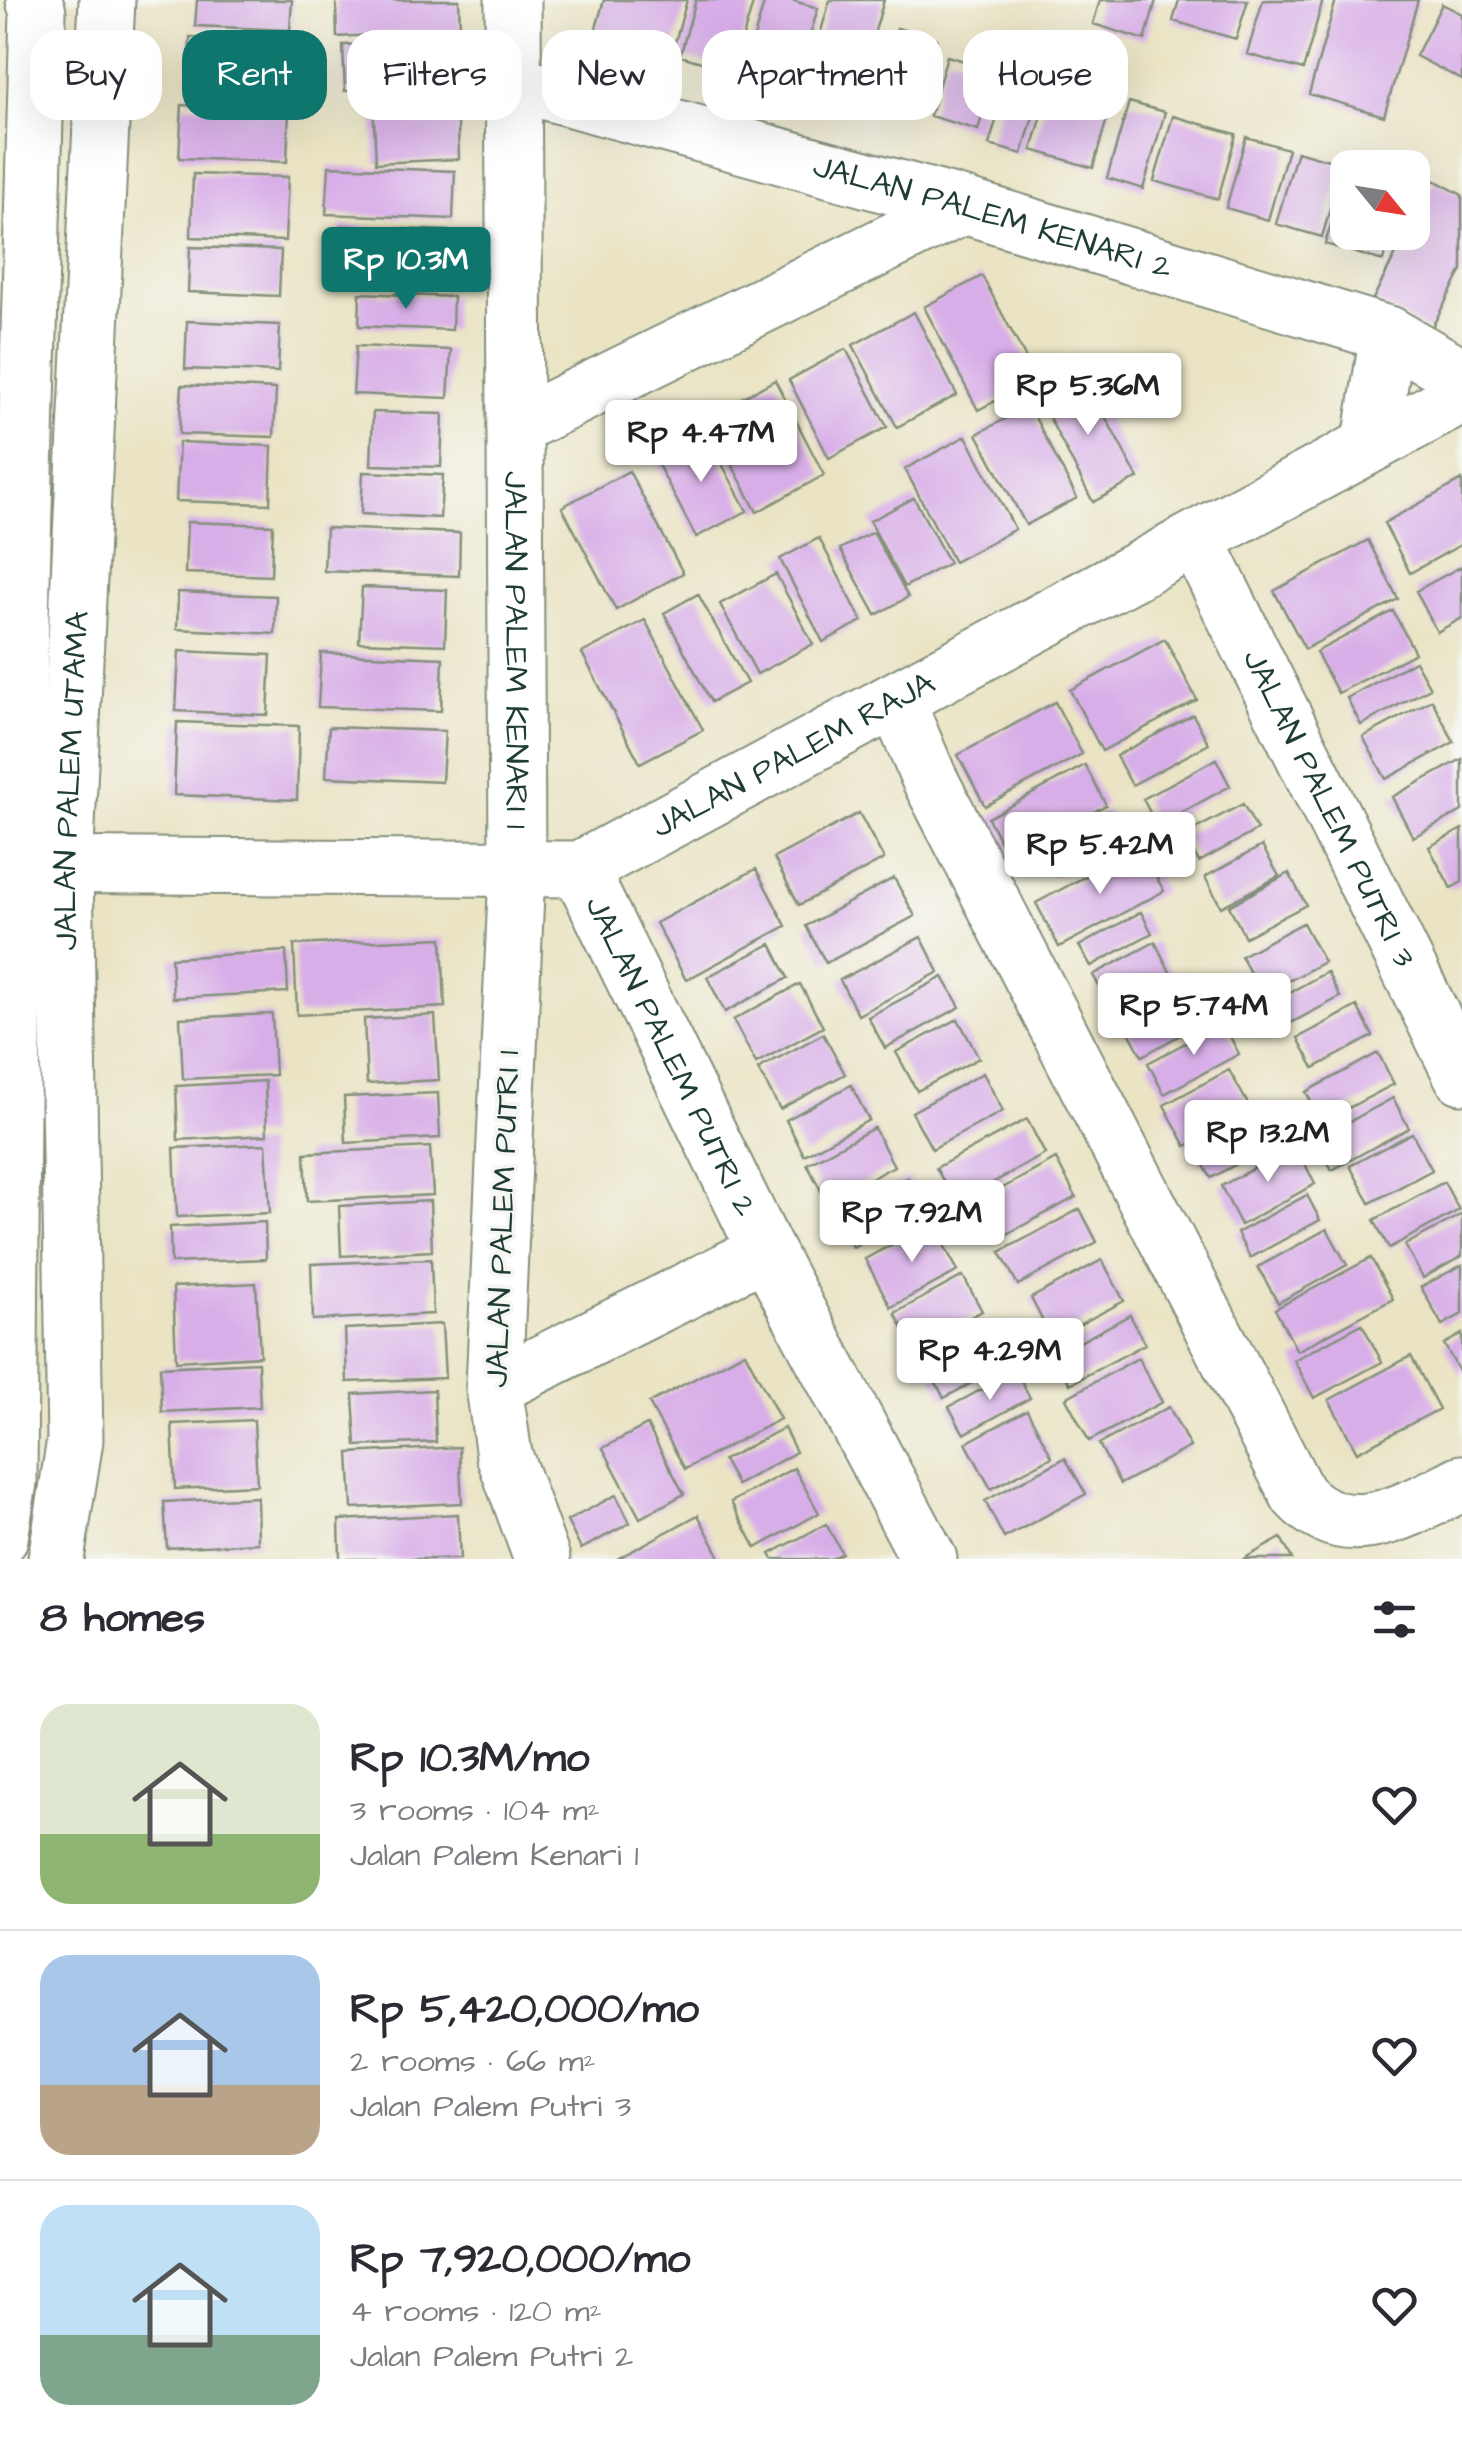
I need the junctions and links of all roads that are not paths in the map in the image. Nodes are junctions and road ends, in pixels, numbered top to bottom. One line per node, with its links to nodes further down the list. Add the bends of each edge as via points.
1 (34, 0): 15 (street, JALAN PALEM UTAMA)
2 (107, 0): 15 (street, JALAN PALEM UTAMA)
3 (513, 0): 4 (street, JALAN PALEM KENARI 1)
4 (513, 30)
5 (522, 84): 7 (street, JALAN PALEM KENARI 2)
6 (513, 120): 11 (street, JALAN PALEM KENARI 1)
7 (964, 206): 8 (street, JALAN PALEM KENARI 2); 11 (street, JALAN PALEM KENARI 1)
8 (1388, 334): 9 (street, JALAN PALEM KENARI 2); 12 (street)
9 (1462, 376)
10 (1462, 396): 12 (street, JALAN PALEM RAJA)
11 (515, 428): 17 (street, JALAN PALEM KENARI 1)
12 (1371, 441): 13 (street, JALAN PALEM RAJA)
13 (1197, 540): 14 (street, JALAN PALEM RAJA); 18 (street, JALAN PALEM PUTRI 3)
14 (896, 700): 16 (street, JALAN PALEM RAJA); 21 (street, via 929,778 1298,1495 1314,1512 1356,1524)
15 (26, 866): 17 (street, JALAN PALEM RAJA); 22 (street, JALAN PALEM UTAMA, via 9,1482); 23 (street, JALAN PALEM UTAMA, via 76,1388)
16 (580, 869): 17 (street, JALAN PALEM RAJA); 19 (street, JALAN PALEM PUTRI 2)
17 (517, 871): 20 (street, JALAN PALEM PUTRI 1)
18 (1462, 1076)
19 (766, 1252): 20 (street); 25 (street, JALAN PALEM PUTRI 2)
20 (494, 1387): 24 (street, JALAN PALEM PUTRI 1, via 504,1455)
21 (1462, 1483)
22 (0, 1538)
23 (64, 1554)
24 (542, 1559)
25 (928, 1559)

